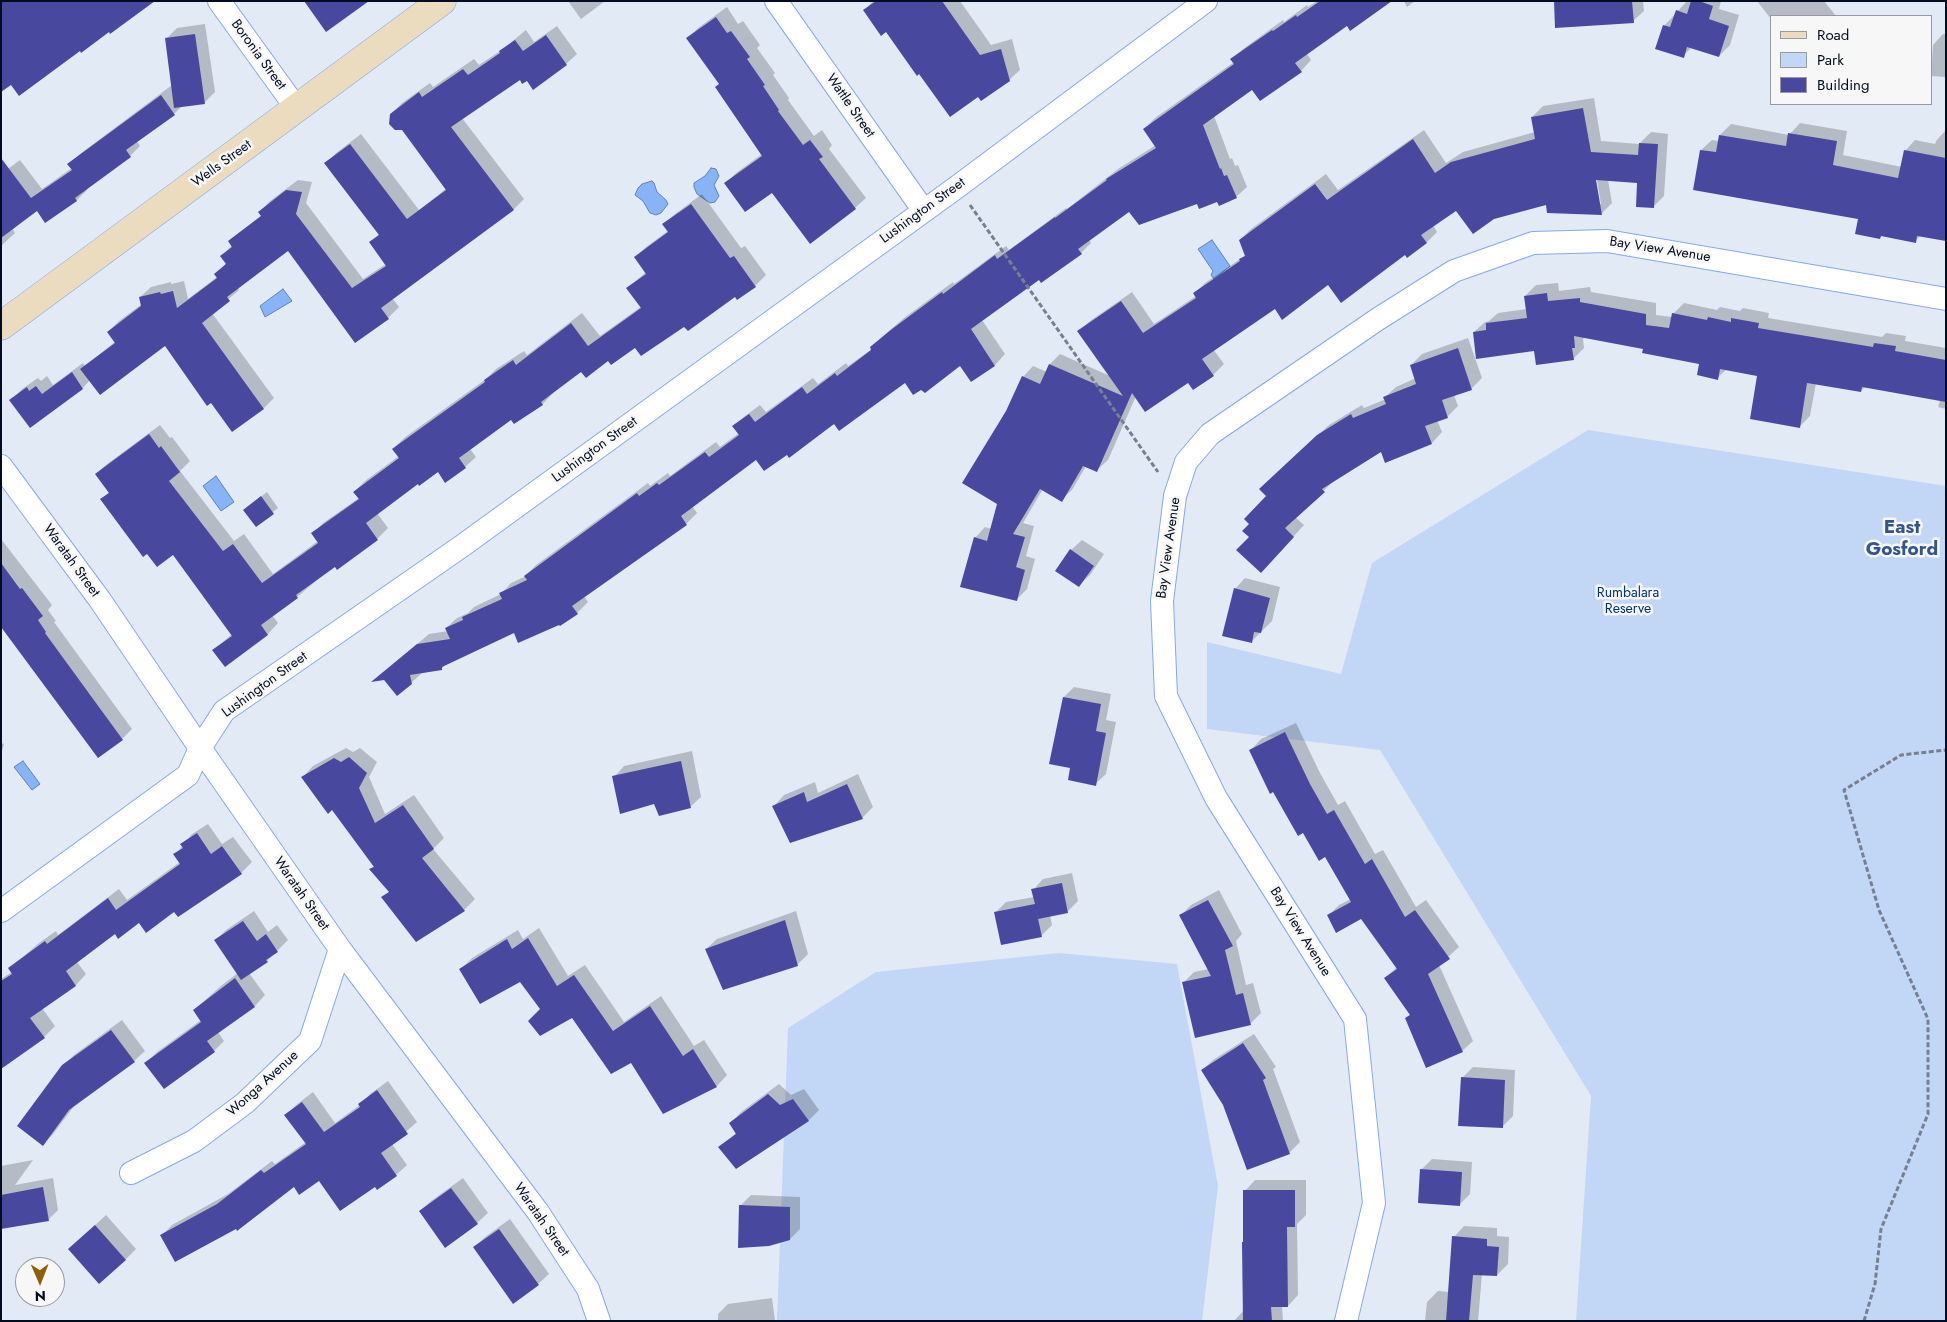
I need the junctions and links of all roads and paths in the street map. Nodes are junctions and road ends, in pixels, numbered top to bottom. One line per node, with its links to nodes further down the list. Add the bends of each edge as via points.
1 (220, 1): 5 (street, Boronia Street)
2 (442, 1): 5 (street, Wells Street)
3 (776, 1): 7 (street, Wattle Street)
4 (1206, 1): 6 (street, Lushington Street)
5 (297, 109): 9 (street, Wells Street)
6 (957, 186): 7 (street, Lushington Street); 11 (path)
7 (924, 211): 12 (street, Lushington Street, via 462,546 224,711)
8 (1946, 299): 11 (street, Bay View Avenue, via 1607,241 1534,243 1454,271 1210,434 1186,462)
9 (1, 326)
10 (1, 466): 12 (street, Waratah Street, via 100,600)
11 (1175, 496): 18 (street, Bay View Avenue, via 1162,601 1166,696 1216,798 1355,1019 1374,1203)
12 (200, 748): 14 (street, Lushington Street, via 188,775); 15 (street, Waratah Street)
13 (1946, 750): 19 (path, via 1901,755 1844,790 1879,910 1928,1019 1928,1114 1881,1228 1875,1284)
14 (1, 911)
15 (340, 949): 16 (street, Wonga Avenue, via 310,1041 238,1109 194,1141); 17 (street, Waratah Street, via 538,1212 588,1289)
16 (131, 1173)
17 (599, 1321)
18 (1346, 1321)
19 (1864, 1321)

